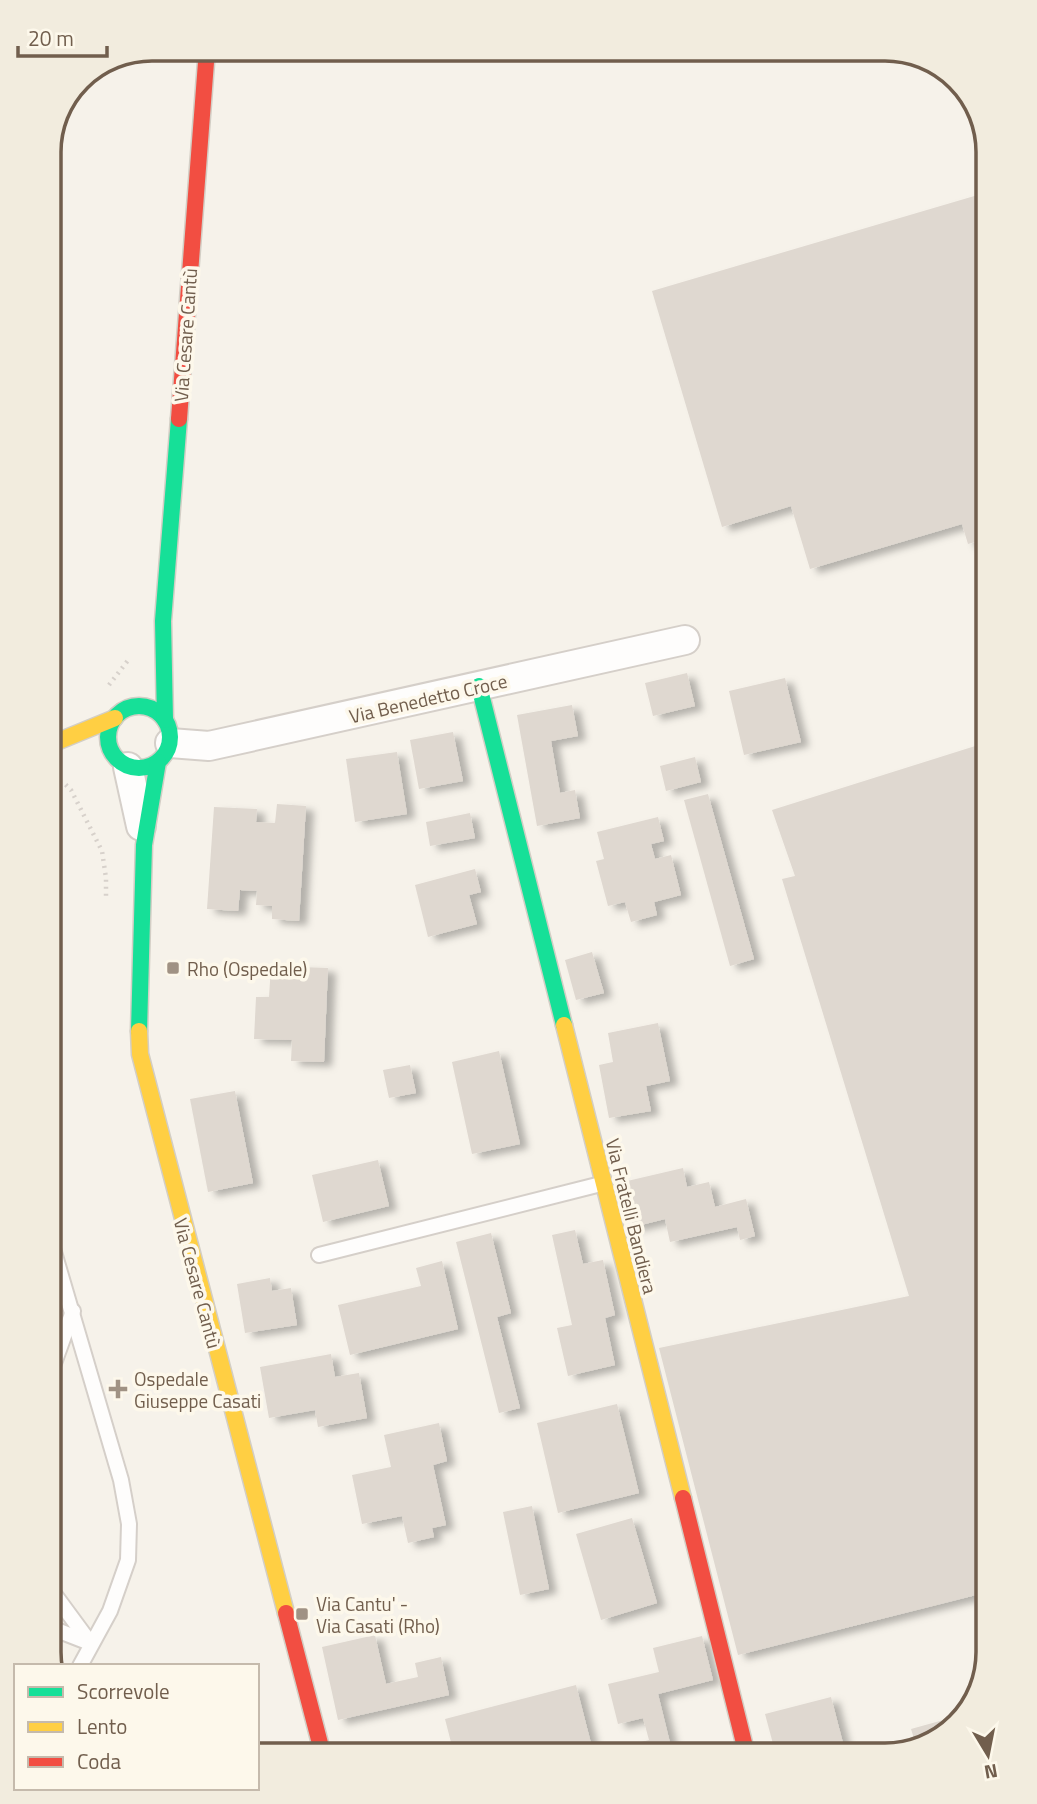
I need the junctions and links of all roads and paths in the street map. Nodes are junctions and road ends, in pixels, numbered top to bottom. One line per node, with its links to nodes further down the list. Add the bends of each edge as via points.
1 (206, 61): 2 (street, Via Cesare Cantù)
2 (163, 621): 4 (street, Via Cesare Cantù); 8 (street, Via Cesare Cantù)
3 (685, 640): 5 (street, Via Benedetto Croce)
4 (147, 669)
5 (479, 686): 8 (street, Via Benedetto Croce, via 209,746); 13 (street, Via Fratelli Bandiera)
6 (137, 692): 7 (street)
7 (119, 714): 8 (street, via 133,706 151,708); 9 (street); 11 (street, via 107,736)
8 (164, 742): 11 (street, via 138,769); 12 (street, Via Cesare Cantù)
9 (61, 747)
10 (92, 756): 11 (street)
11 (120, 761): 12 (street, Via Cesare Cantù)
12 (144, 845): 22 (street, Via Cesare Cantù, via 138,1023 142,1067)
13 (602, 1184): 14 (lane); 23 (street, Via Fratelli Bandiera)
14 (319, 1255)
15 (61, 1273): 16 (lane)
16 (73, 1311): 17 (lane); 20 (lane, via 129,1524 128,1560 110,1611)
17 (61, 1344)
18 (61, 1603): 20 (lane)
19 (61, 1632): 20 (lane)
20 (91, 1644): 21 (lane)
21 (81, 1664)
22 (320, 1743)
23 (744, 1743)

